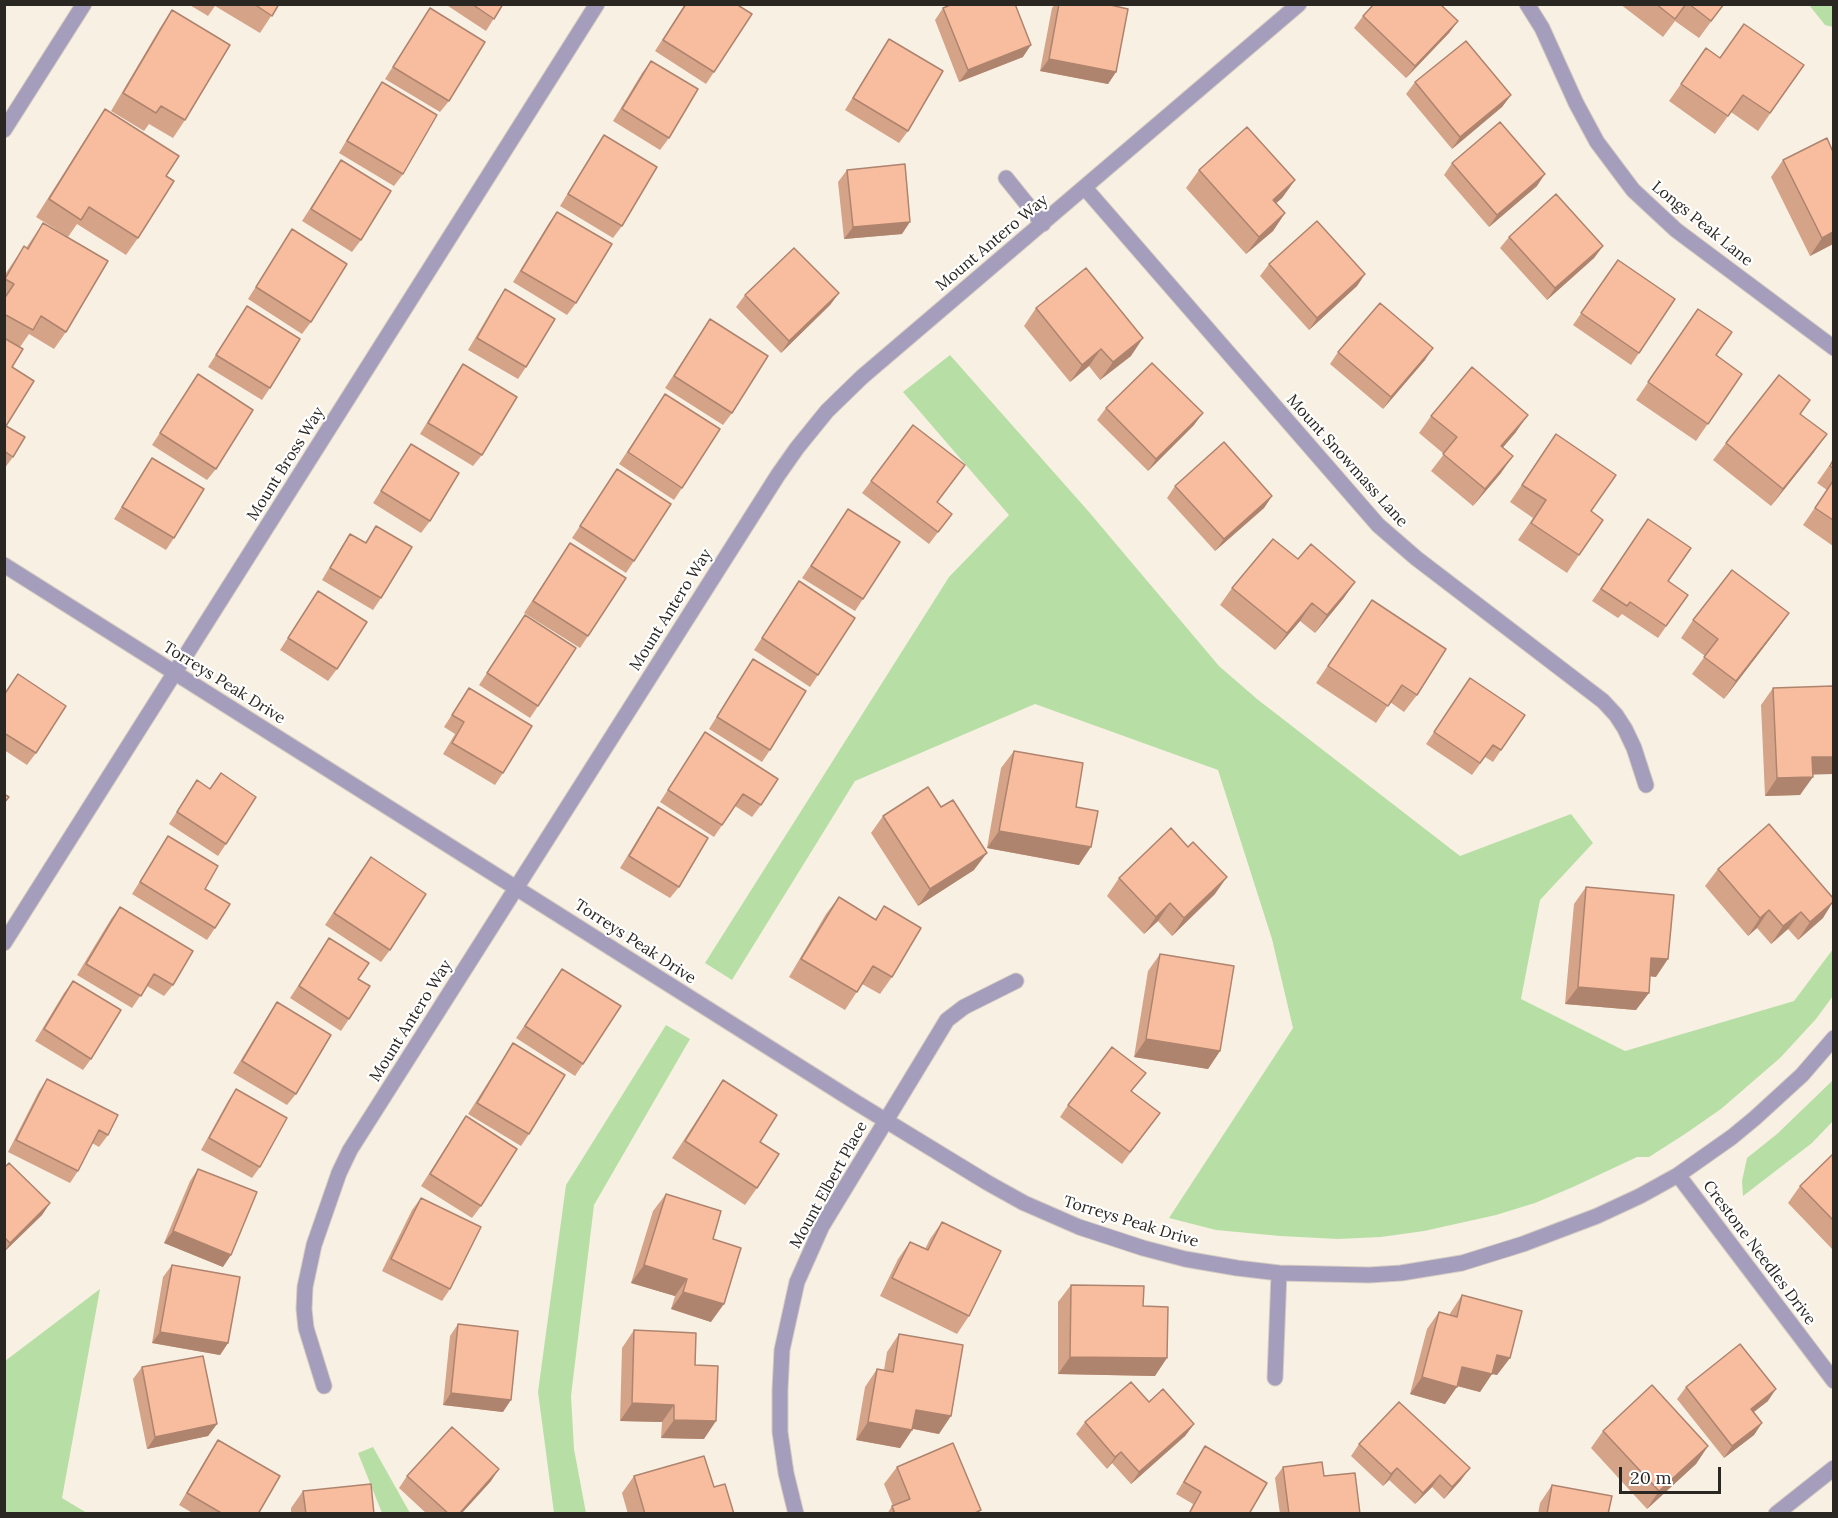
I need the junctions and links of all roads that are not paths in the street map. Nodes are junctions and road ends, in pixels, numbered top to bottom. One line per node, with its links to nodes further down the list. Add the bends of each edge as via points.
1 (84, 4): 5 (street)
2 (597, 4): 11 (street, Mount Bross Way)
3 (1299, 4): 7 (street, Mount Antero Way)
4 (1527, 4): 9 (street, Longs Peak Lane, via 1597,142 1633,190 1676,230)
5 (4, 130)
6 (1006, 178): 8 (street)
7 (1085, 188): 8 (street, Mount Antero Way); 12 (street, Mount Snowmass Lane, via 1378,525 1603,701 1625,729)
8 (1043, 224): 13 (street, Mount Antero Way, via 862,377 797,448)
9 (1833, 348)
10 (4, 565): 11 (street, Torreys Peak Drive)
11 (175, 674): 13 (street, Torreys Peak Drive); 14 (street, Mount Bross Way)
12 (1646, 785)
13 (517, 888): 17 (street, Torreys Peak Drive); 22 (street, Mount Antero Way, via 339,1173 314,1245 305,1287 306,1328)
14 (4, 943)
15 (1016, 981): 17 (street, Mount Elbert Place, via 947,1020)
16 (1833, 1038): 18 (street, Torreys Peak Drive, via 1802,1075 1755,1118)
17 (885, 1121): 19 (street, Torreys Peak Drive, via 1024,1203 1079,1227 1185,1259); 24 (street, Mount Elbert Place, via 822,1226 797,1282 789,1315 782,1360 780,1432)
18 (1678, 1175): 19 (street, Torreys Peak Drive, via 1574,1226 1462,1263 1370,1275); 21 (street, Crestone Needles Drive)
19 (1279, 1273): 20 (street)
20 (1275, 1378)
21 (1833, 1381)
22 (324, 1386)
23 (1833, 1468): 25 (street)
24 (796, 1514)
25 (1776, 1514)

